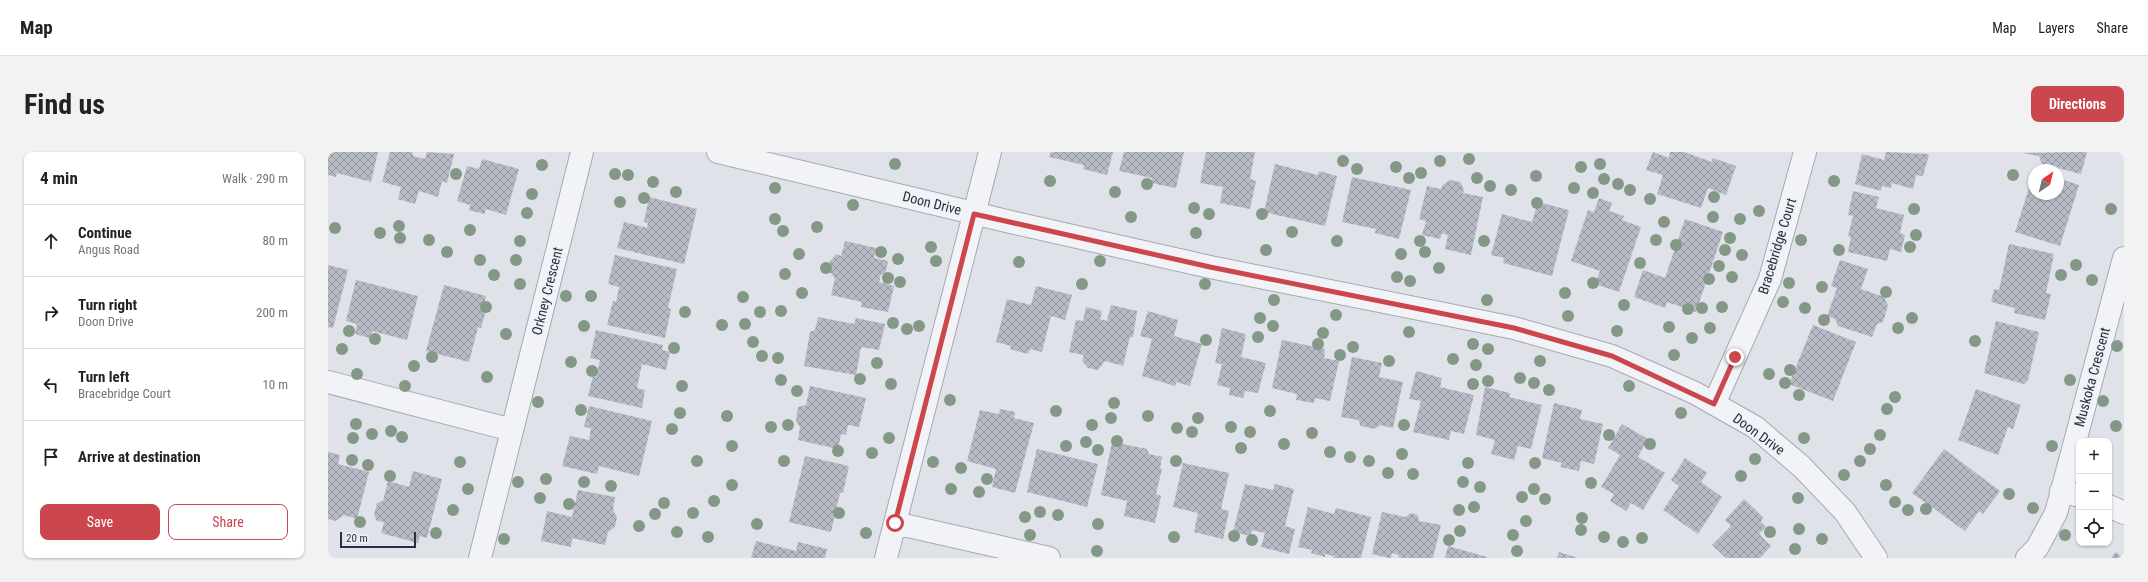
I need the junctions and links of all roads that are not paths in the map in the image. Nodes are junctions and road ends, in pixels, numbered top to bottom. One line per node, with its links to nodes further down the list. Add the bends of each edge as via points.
1 (582, 152): 9 (street, Orkney Crescent)
2 (718, 152): 5 (street, Doon Drive)
3 (990, 152): 5 (street)
4 (1805, 152): 8 (street, Bracebridge Court, via 1770,279)
5 (974, 214): 8 (street, Doon Drive, via 1210,267 1514,328 1612,356); 13 (street)
6 (2124, 258): 10 (street, Muskoka Crescent)
7 (328, 382): 9 (street)
8 (1714, 404): 17 (street, Doon Drive, via 1755,427 1802,467 1845,512)
9 (512, 430): 14 (street, Orkney Crescent)
10 (2070, 493): 18 (street, Muskoka Crescent, via 2037,548)
11 (2112, 507): 12 (street)
12 (2124, 513)
13 (895, 523): 15 (street); 16 (street)
14 (480, 558)
15 (886, 558)
16 (1049, 558)
17 (1876, 558)
18 (2027, 558)

